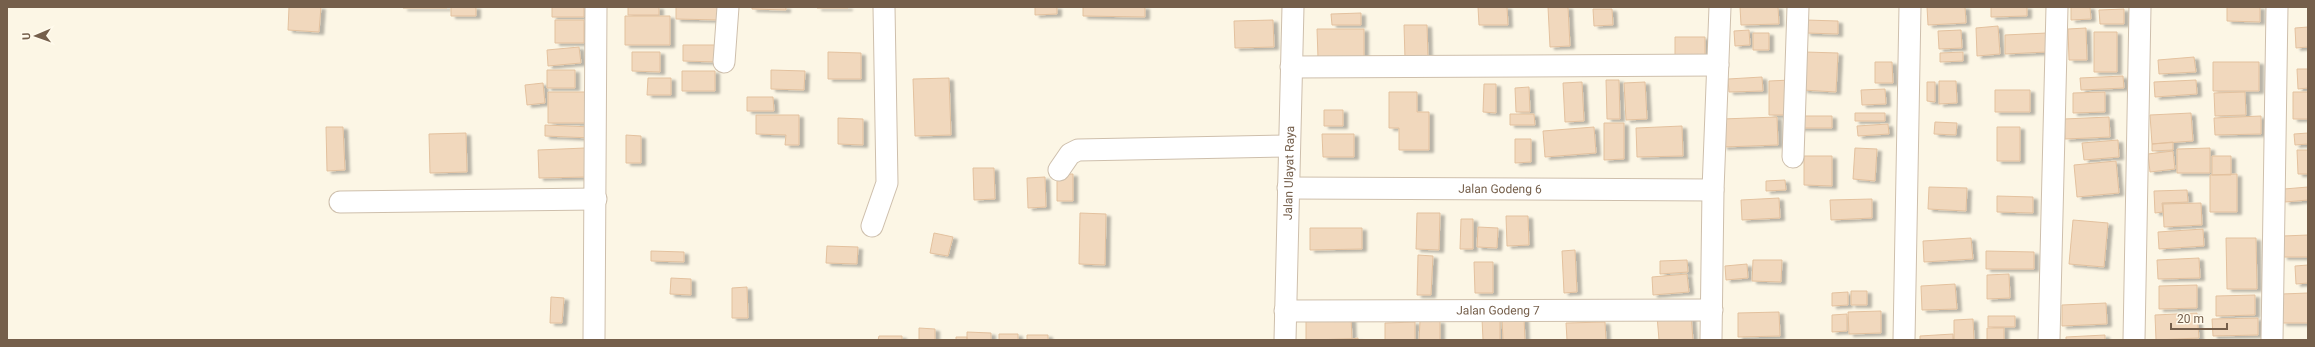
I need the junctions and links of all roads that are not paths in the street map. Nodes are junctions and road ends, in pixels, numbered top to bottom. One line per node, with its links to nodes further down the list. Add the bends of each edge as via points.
1 (596, 7): 19 (street)
2 (728, 7): 11 (street)
3 (884, 7): 21 (street, via 887,183)
4 (1293, 7): 13 (street, Jalan Ulayat Raya)
5 (1720, 7): 12 (street)
6 (1798, 7): 15 (street)
7 (1910, 7): 27 (street)
8 (2057, 7): 28 (street)
9 (2140, 7): 29 (street)
10 (2277, 7): 30 (street)
11 (724, 62)
12 (1718, 65): 13 (street); 18 (street)
13 (1291, 67): 14 (street, Jalan Ulayat Raya)
14 (1290, 146): 16 (street, via 1078,150 1070,154); 17 (street, Jalan Ulayat Raya)
15 (1793, 157)
16 (1059, 170)
17 (1288, 188): 18 (street, Jalan Godeng 6); 22 (street, Jalan Ulayat Raya)
18 (1713, 190): 23 (street)
19 (596, 199): 20 (street); 24 (street)
20 (340, 202)
21 (872, 226)
22 (1285, 310): 23 (street, Jalan Godeng 7); 25 (street, Jalan Ulayat Raya)
23 (1712, 310): 26 (street)
24 (594, 340)
25 (1285, 340)
26 (1711, 340)
27 (1904, 340)
28 (2049, 340)
29 (2134, 340)
30 (2272, 340)

